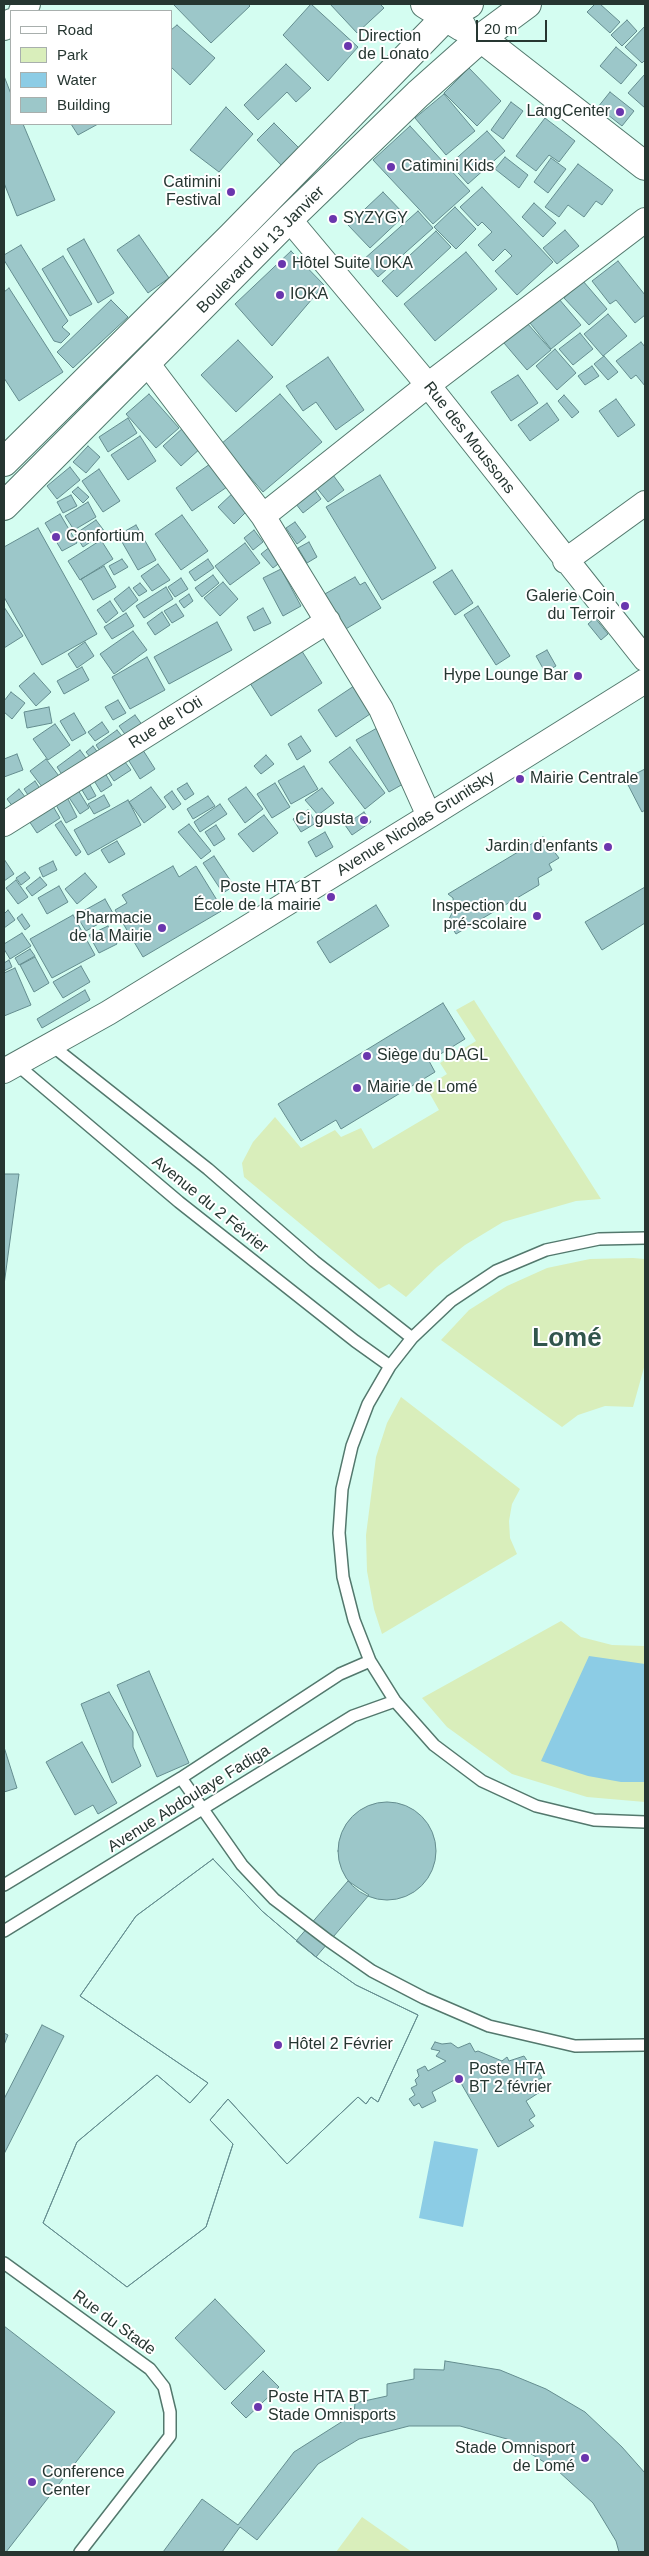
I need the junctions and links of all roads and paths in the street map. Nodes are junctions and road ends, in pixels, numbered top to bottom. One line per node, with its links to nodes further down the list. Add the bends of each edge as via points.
1 (469, 4): 3 (main road, Boulevard du 13 Janvier)
2 (527, 4): 4 (main road, Boulevard du 13 Janvier)
3 (435, 11): 4 (main road); 10 (main road, Boulevard du 13 Janvier, via 232,236)
4 (481, 38): 5 (main road); 6 (main road, Boulevard du 13 Janvier)
5 (645, 166)
6 (289, 219): 8 (main road, Boulevard du 13 Janvier); 9 (street, Rue des Moussons)
7 (645, 220): 9 (street)
8 (147, 363): 12 (main road, Boulevard du 13 Janvier); 13 (street)
9 (428, 385): 13 (street); 14 (street, Rue des Moussons)
10 (4, 462)
11 (645, 503): 14 (street)
12 (4, 506)
13 (263, 516): 15 (street)
14 (565, 561): 16 (street, Rue des Moussons)
15 (328, 622): 18 (street, via 382,709); 19 (street, Rue de l'Oti)
16 (645, 659)
17 (645, 681): 18 (street, Avenue Nicolas Grunitsky)
18 (429, 816): 20 (street, Avenue Nicolas Grunitsky)
19 (4, 824)
20 (50, 1044): 21 (street, Avenue Nicolas Grunitsky); 23 (lane, Avenue du 2 Février, via 208,1169 314,1262)
21 (9, 1067): 24 (lane, Avenue du 2 Février, via 354,1341)
22 (645, 1238): 23 (lane, via 599,1239 546,1250 496,1271 451,1301)
23 (412, 1338): 24 (lane)
24 (390, 1366): 25 (lane, via 368,1404 352,1446 342,1489 339,1533 343,1577 354,1620)
25 (370, 1661): 26 (lane); 27 (lane, Avenue Abdoulaye Fadiga, via 340,1674)
26 (394, 1701): 28 (lane, Avenue Abdoulaye Fadiga, via 353,1716); 29 (lane, via 434,1745 482,1781 536,1806 594,1820)
27 (181, 1778): 28 (lane); 30 (lane, Avenue Abdoulaye Fadiga)
28 (202, 1811): 31 (lane, Avenue Abdoulaye Fadiga); 32 (lane, via 242,1865 274,1899 372,1971 489,2026 575,2046)
29 (645, 1822)
30 (4, 1885)
31 (4, 1931)
32 (645, 2045)
33 (4, 2263): 34 (lane, Rue du Stade, via 150,2369 164,2388 170,2412 170,2436)
34 (80, 2552)

